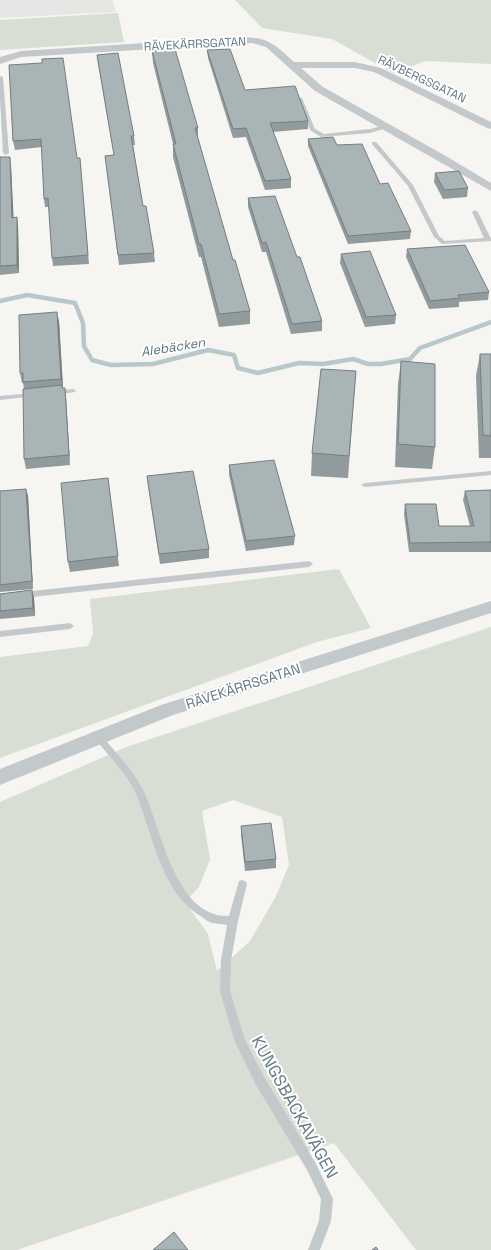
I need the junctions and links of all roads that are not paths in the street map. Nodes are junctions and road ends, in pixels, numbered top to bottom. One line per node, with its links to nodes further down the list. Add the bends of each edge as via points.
1 (0, 61): 2 (street, RÄVEKÄRRSGATAN, via 21,54 253,40 269,45)
2 (292, 66): 6 (street, RÄVBERGSGATAN, via 354,65 378,70); 7 (street, RÄVEKÄRRSGATAN, via 319,89)
3 (1, 77): 5 (lane)
4 (300, 98): 7 (lane, via 313,130 324,136)
5 (2, 114): 9 (lane)
6 (491, 126)
7 (387, 127): 10 (street, RÄVEKÄRRSGATAN)
8 (374, 143): 12 (lane, via 410,185 438,237 444,243)
9 (6, 153)
10 (491, 188)
11 (474, 212): 12 (lane)
12 (490, 239)
13 (73, 391): 14 (lane)
14 (0, 398)
15 (491, 473): 16 (lane)
16 (365, 485)
17 (309, 564): 18 (lane)
18 (14, 596)
19 (491, 608): 22 (street, RÄVEKÄRRSGATAN, via 167,710)
20 (70, 626): 21 (lane)
21 (0, 634)
22 (99, 738): 23 (street, RÄVEKÄRRSGATAN); 25 (lane, via 140,793 170,875 189,903 221,921)
23 (0, 777)
24 (242, 884): 25 (lane, KUNGSBACKAVÄGEN)
25 (233, 921): 26 (lane, KUNGSBACKAVÄGEN, via 226,960 225,991 240,1042 311,1166 327,1199 325,1222)
26 (314, 1250)

